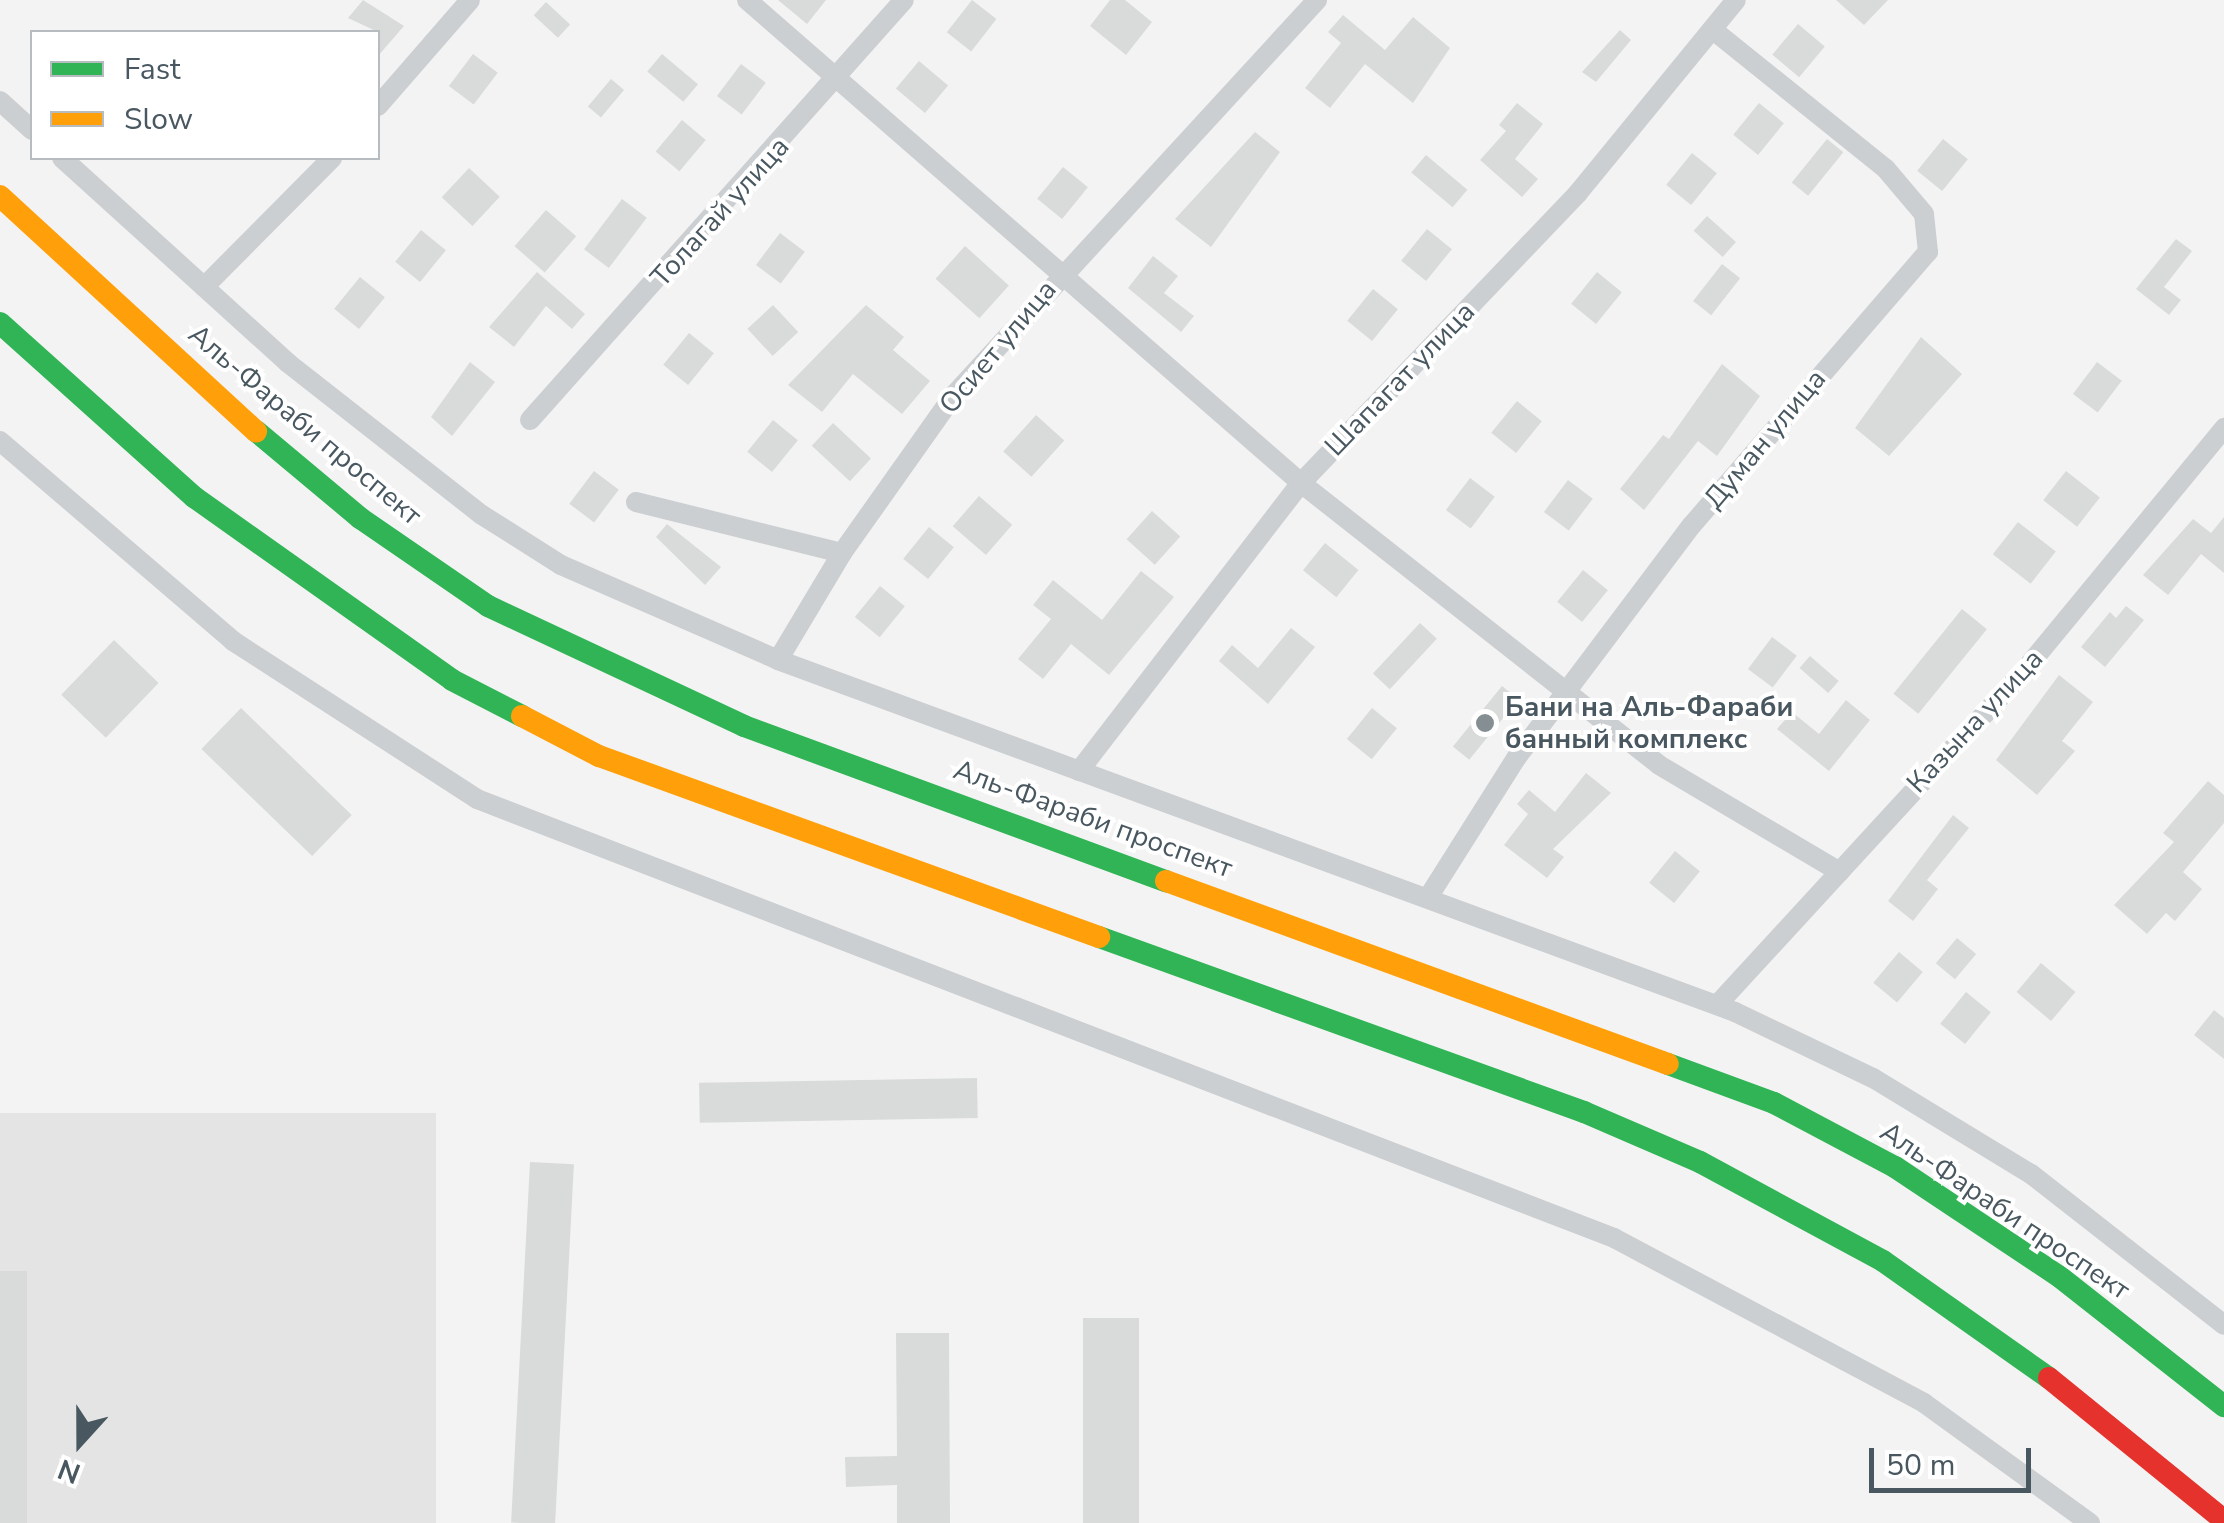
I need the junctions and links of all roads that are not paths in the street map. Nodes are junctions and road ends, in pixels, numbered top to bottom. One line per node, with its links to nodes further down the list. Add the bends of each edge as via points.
1 (470, 0): 9 (street)
2 (747, 0): 7 (street)
3 (904, 0): 7 (street, Толагай улица)
4 (1317, 0): 14 (street, Осиет улица)
5 (1736, 0): 6 (street, Шапагат улица)
6 (1712, 29): 20 (street, Шапагат улица, via 1578,192); 24 (street, Думан улица, via 1886,169 1924,214 1928,252 1692,525)
7 (837, 83): 14 (street); 17 (street, Толагай улица)
8 (0, 100): 10 (street)
9 (380, 104)
10 (30, 128)
11 (64, 160): 15 (street)
12 (330, 160): 15 (street)
13 (0, 196): 30 (street, Аль-Фараби проспект, via 302,469 488,606 744,726 1774,1103 1895,1168 2060,1277)
14 (1059, 274): 20 (street); 22 (street, Осиет улица, via 953,396)
15 (204, 287): 23 (street, via 288,363 482,515 643,607)
16 (0, 323): 31 (street, via 194,496 327,598 452,680 599,756 1584,1112 1700,1162 1884,1261 2020,1355)
17 (530, 420)
18 (2224, 428): 26 (street, Казына улица, via 2019,677)
19 (0, 441): 32 (street, via 233,640 477,799 1614,1238 1924,1402)
20 (1302, 483): 24 (street); 25 (street, Шапагат улица)
21 (636, 502): 22 (street)
22 (842, 553): 23 (street, Осиет улица)
23 (778, 660): 25 (street)
24 (1569, 693): 26 (street, via 1659,765); 27 (street, Думан улица, via 1517,757)
25 (1079, 771): 27 (street)
26 (1840, 872): 28 (street, Казына улица)
27 (1430, 896): 28 (street)
28 (1717, 1006): 29 (street, via 1873,1078 2031,1174)
29 (2224, 1325)
30 (2224, 1406)
31 (2224, 1520)
32 (2090, 1523)

